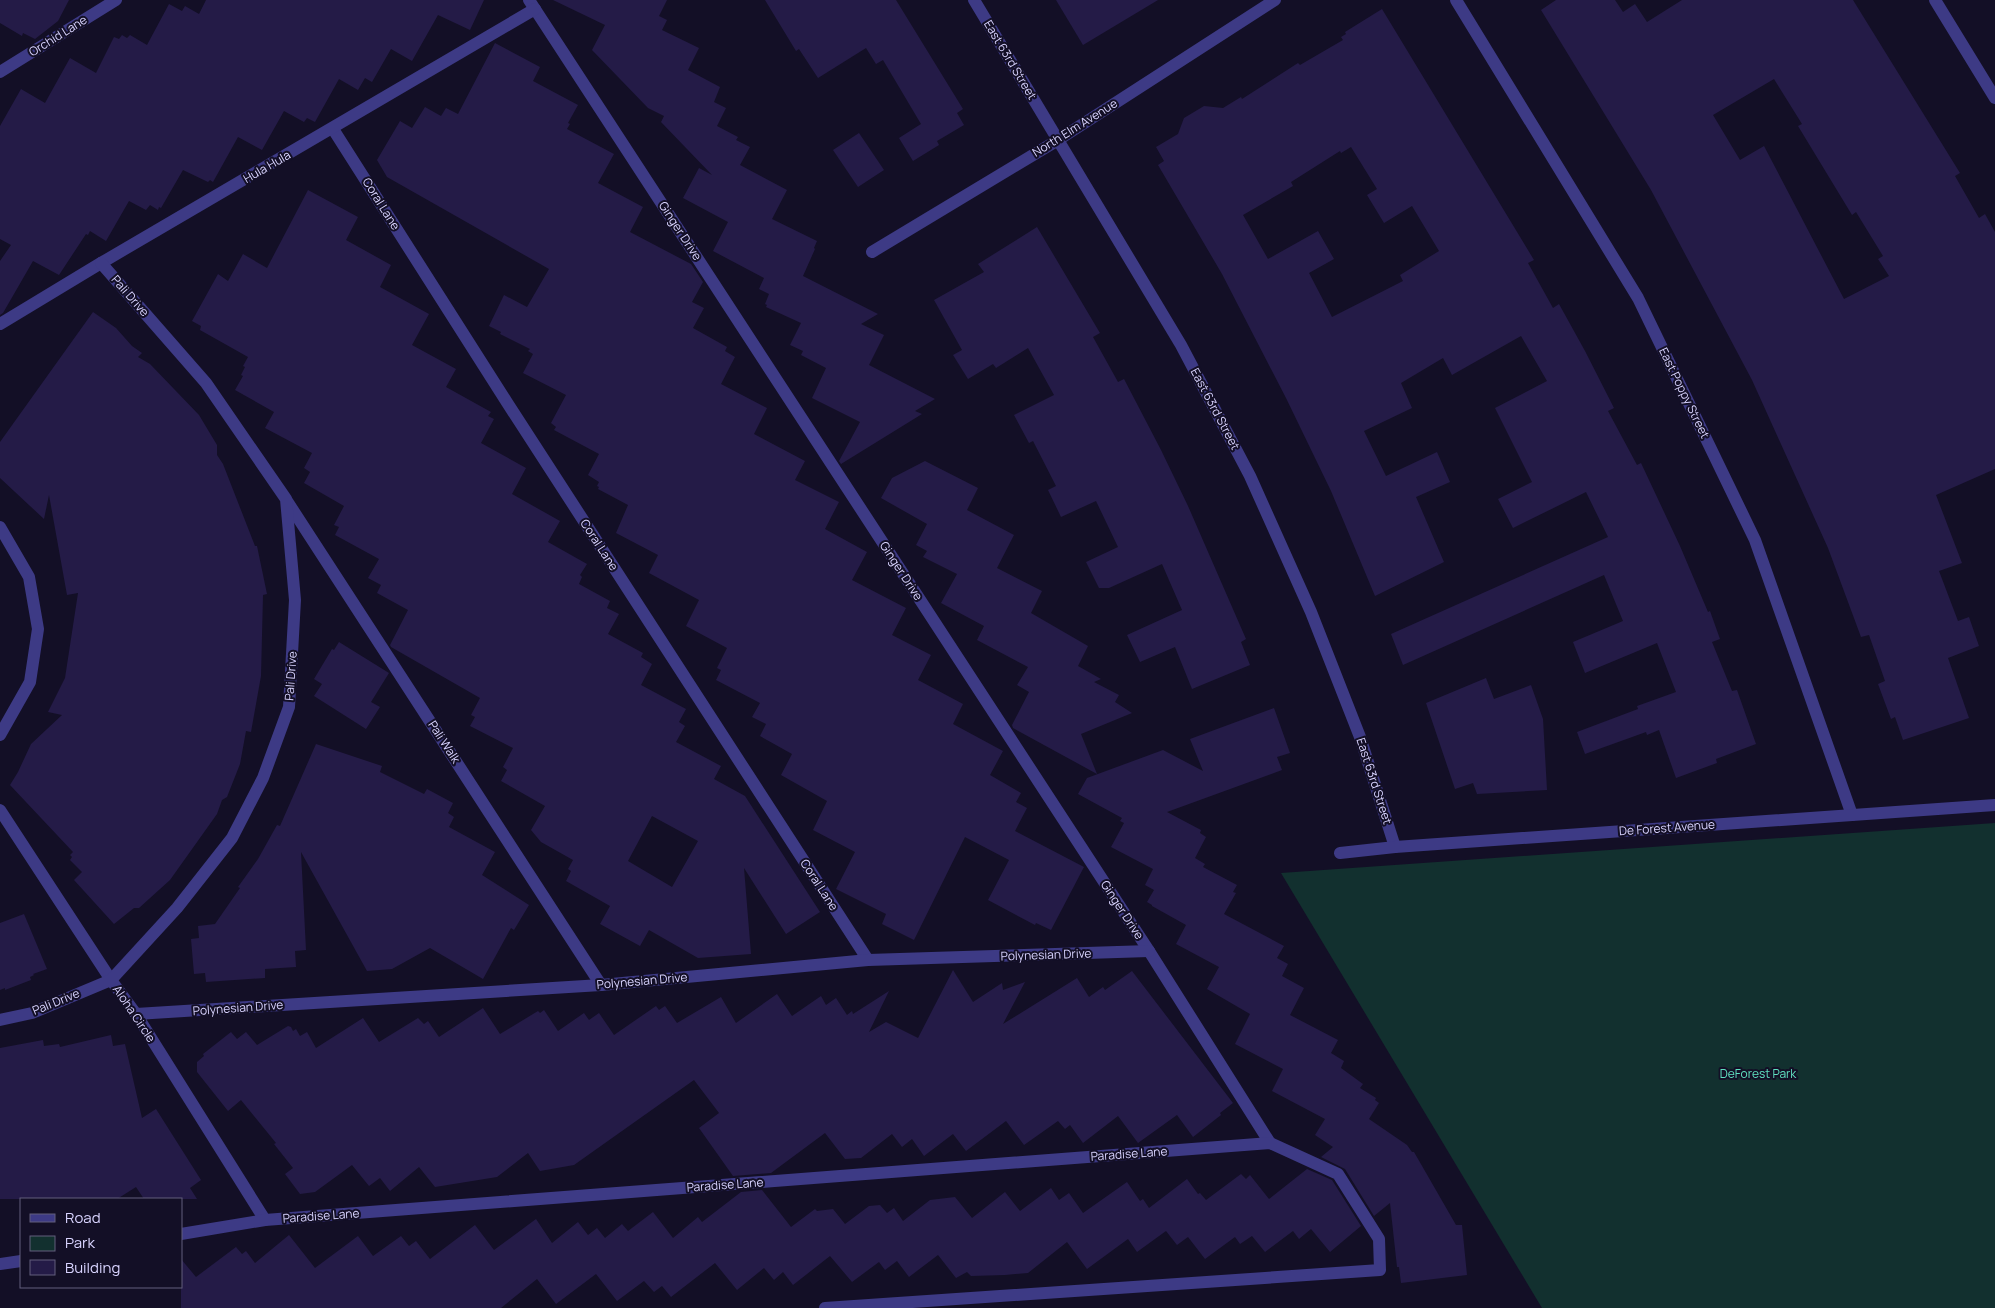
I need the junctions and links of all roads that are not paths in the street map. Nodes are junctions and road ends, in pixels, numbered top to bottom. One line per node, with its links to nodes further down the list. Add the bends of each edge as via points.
1 (116, 0): 7 (street, Orchid Lane)
2 (974, 0): 10 (street, East 63rd Street)
3 (1275, 0): 10 (street, North Elm Avenue)
4 (1456, 0): 19 (street, East Poppy Street, via 1647,316 1755,540)
5 (1936, 0): 8 (street)
6 (532, 4): 9 (street, Hula Hula); 22 (street, Ginger Drive)
7 (0, 72)
8 (1995, 98)
9 (333, 129): 12 (street, Hula Hula); 23 (street, Coral Lane)
10 (1058, 140): 11 (street, North Elm Avenue); 20 (street, East 63rd Street, via 1181,345 1250,476 1311,612 1353,719)
11 (872, 252)
12 (101, 263): 13 (street, Hula Hula); 14 (street, Pali Drive, via 206,383)
13 (0, 324)
14 (286, 499): 24 (street, Pali Drive, via 296,600 289,706 263,778 232,838 176,908); 25 (street, Pali Walk)
15 (0, 527): 16 (street, via 29,577 38,630 30,682)
16 (0, 735)
17 (1995, 805): 19 (street, De Forest Avenue)
18 (0, 810): 24 (street, Aloha Circle)
19 (1852, 816): 20 (street, De Forest Avenue)
20 (1395, 847): 21 (street, De Forest Avenue)
21 (1340, 853)
22 (1149, 951): 23 (street, Polynesian Drive); 28 (street, Ginger Drive)
23 (868, 960): 25 (street, Polynesian Drive)
24 (111, 980): 26 (street, Aloha Circle); 27 (street, Pali Drive, via 32,1013)
25 (601, 985): 26 (street, Polynesian Drive)
26 (136, 1014): 29 (street, Aloha Circle)
27 (0, 1020)
28 (1270, 1143): 29 (street, Paradise Lane); 33 (street, via 1338,1174 1379,1239 1380,1270)
29 (265, 1220): 30 (street, Paradise Lane)
30 (182, 1234)
31 (20, 1261): 32 (street)
32 (0, 1264)
33 (825, 1308)

